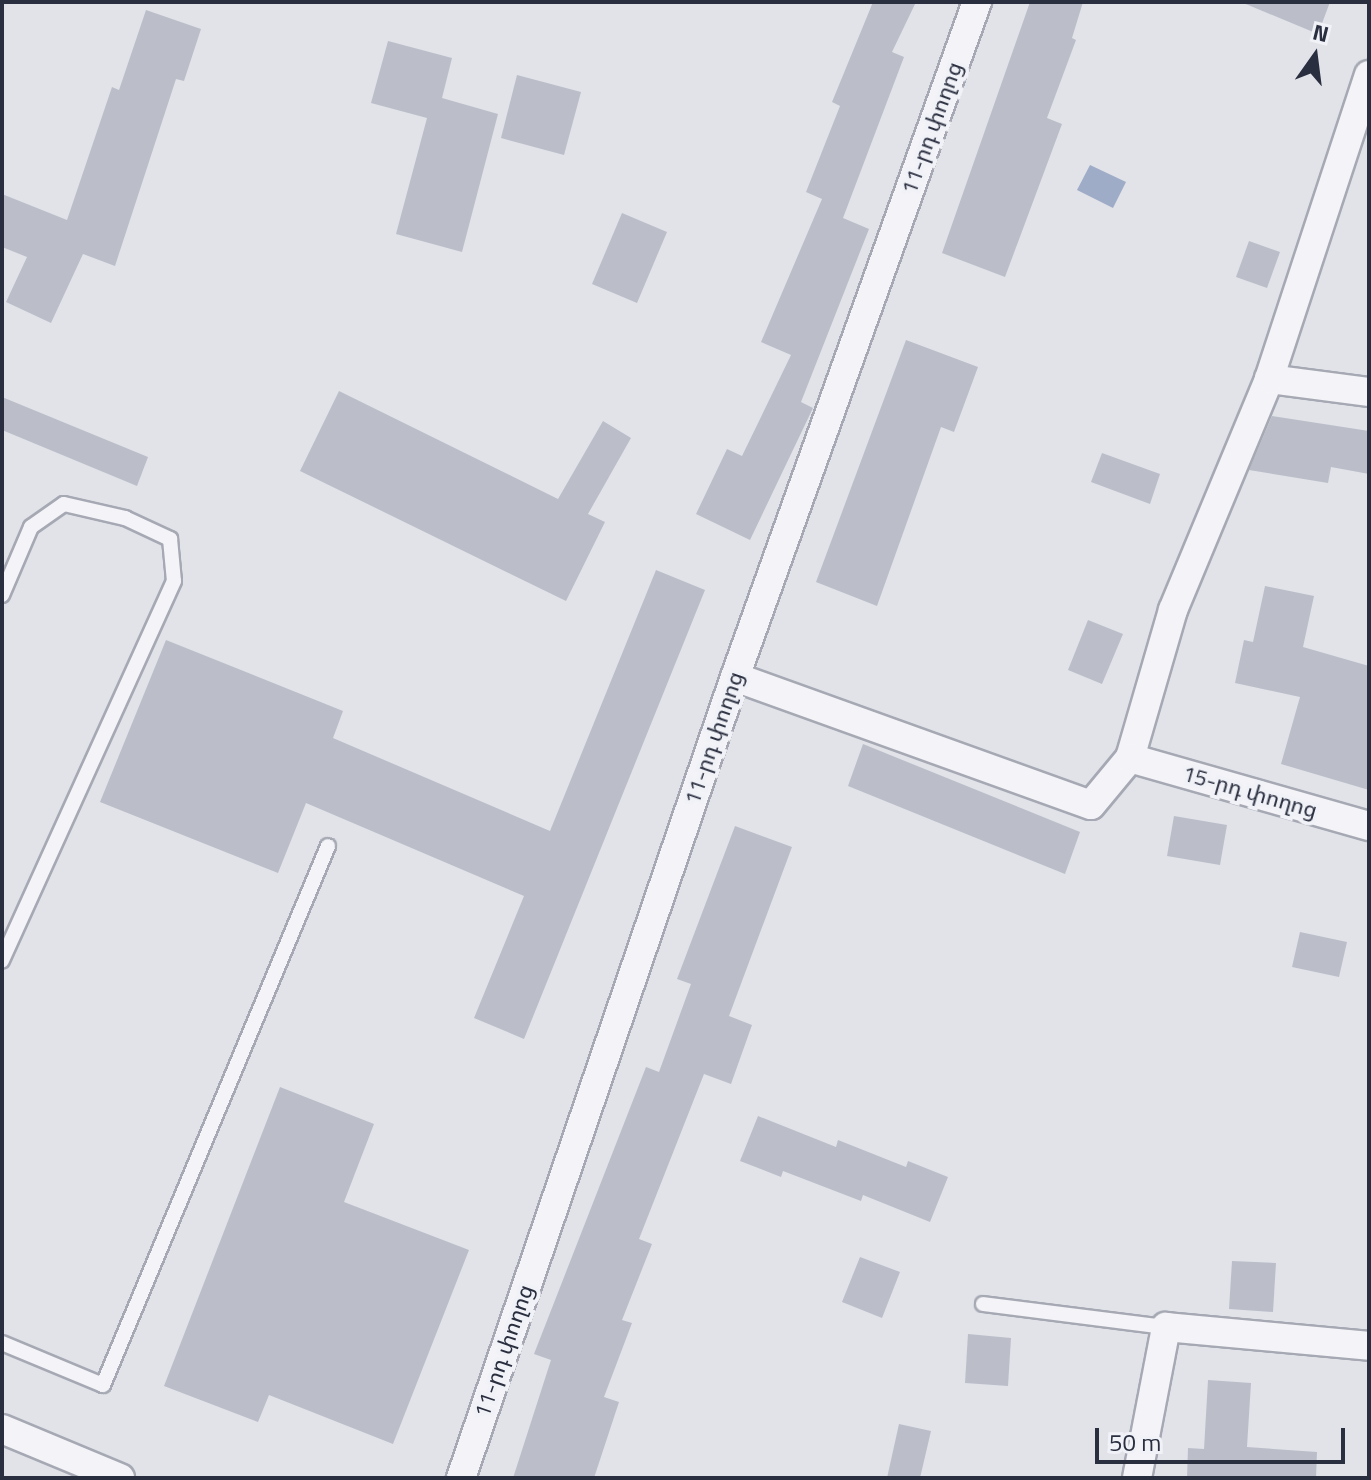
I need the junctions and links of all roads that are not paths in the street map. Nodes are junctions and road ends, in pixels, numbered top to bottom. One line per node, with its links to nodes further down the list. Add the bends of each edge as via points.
1 (977, 2): 6 (street, 11-րդ փողոց)
2 (1369, 75): 3 (street)
3 (1269, 379): 4 (street); 7 (street, via 1173,610)
4 (1369, 392)
5 (2, 595): 10 (lane, via 31,527 64,504 125,518 170,539 174,581)
6 (735, 677): 7 (street, via 1091,805); 17 (street, 11-րդ փողոց)
7 (1130, 758): 8 (street, 15-րդ փողոց)
8 (1369, 826)
9 (328, 846): 13 (lane, via 103,1385)
10 (2, 961)
11 (983, 1304): 12 (lane)
12 (1166, 1327): 14 (street); 18 (street)
13 (2, 1343)
14 (1369, 1346)
15 (2, 1429): 16 (street)
16 (120, 1478)
17 (461, 1478)
18 (1137, 1478)

